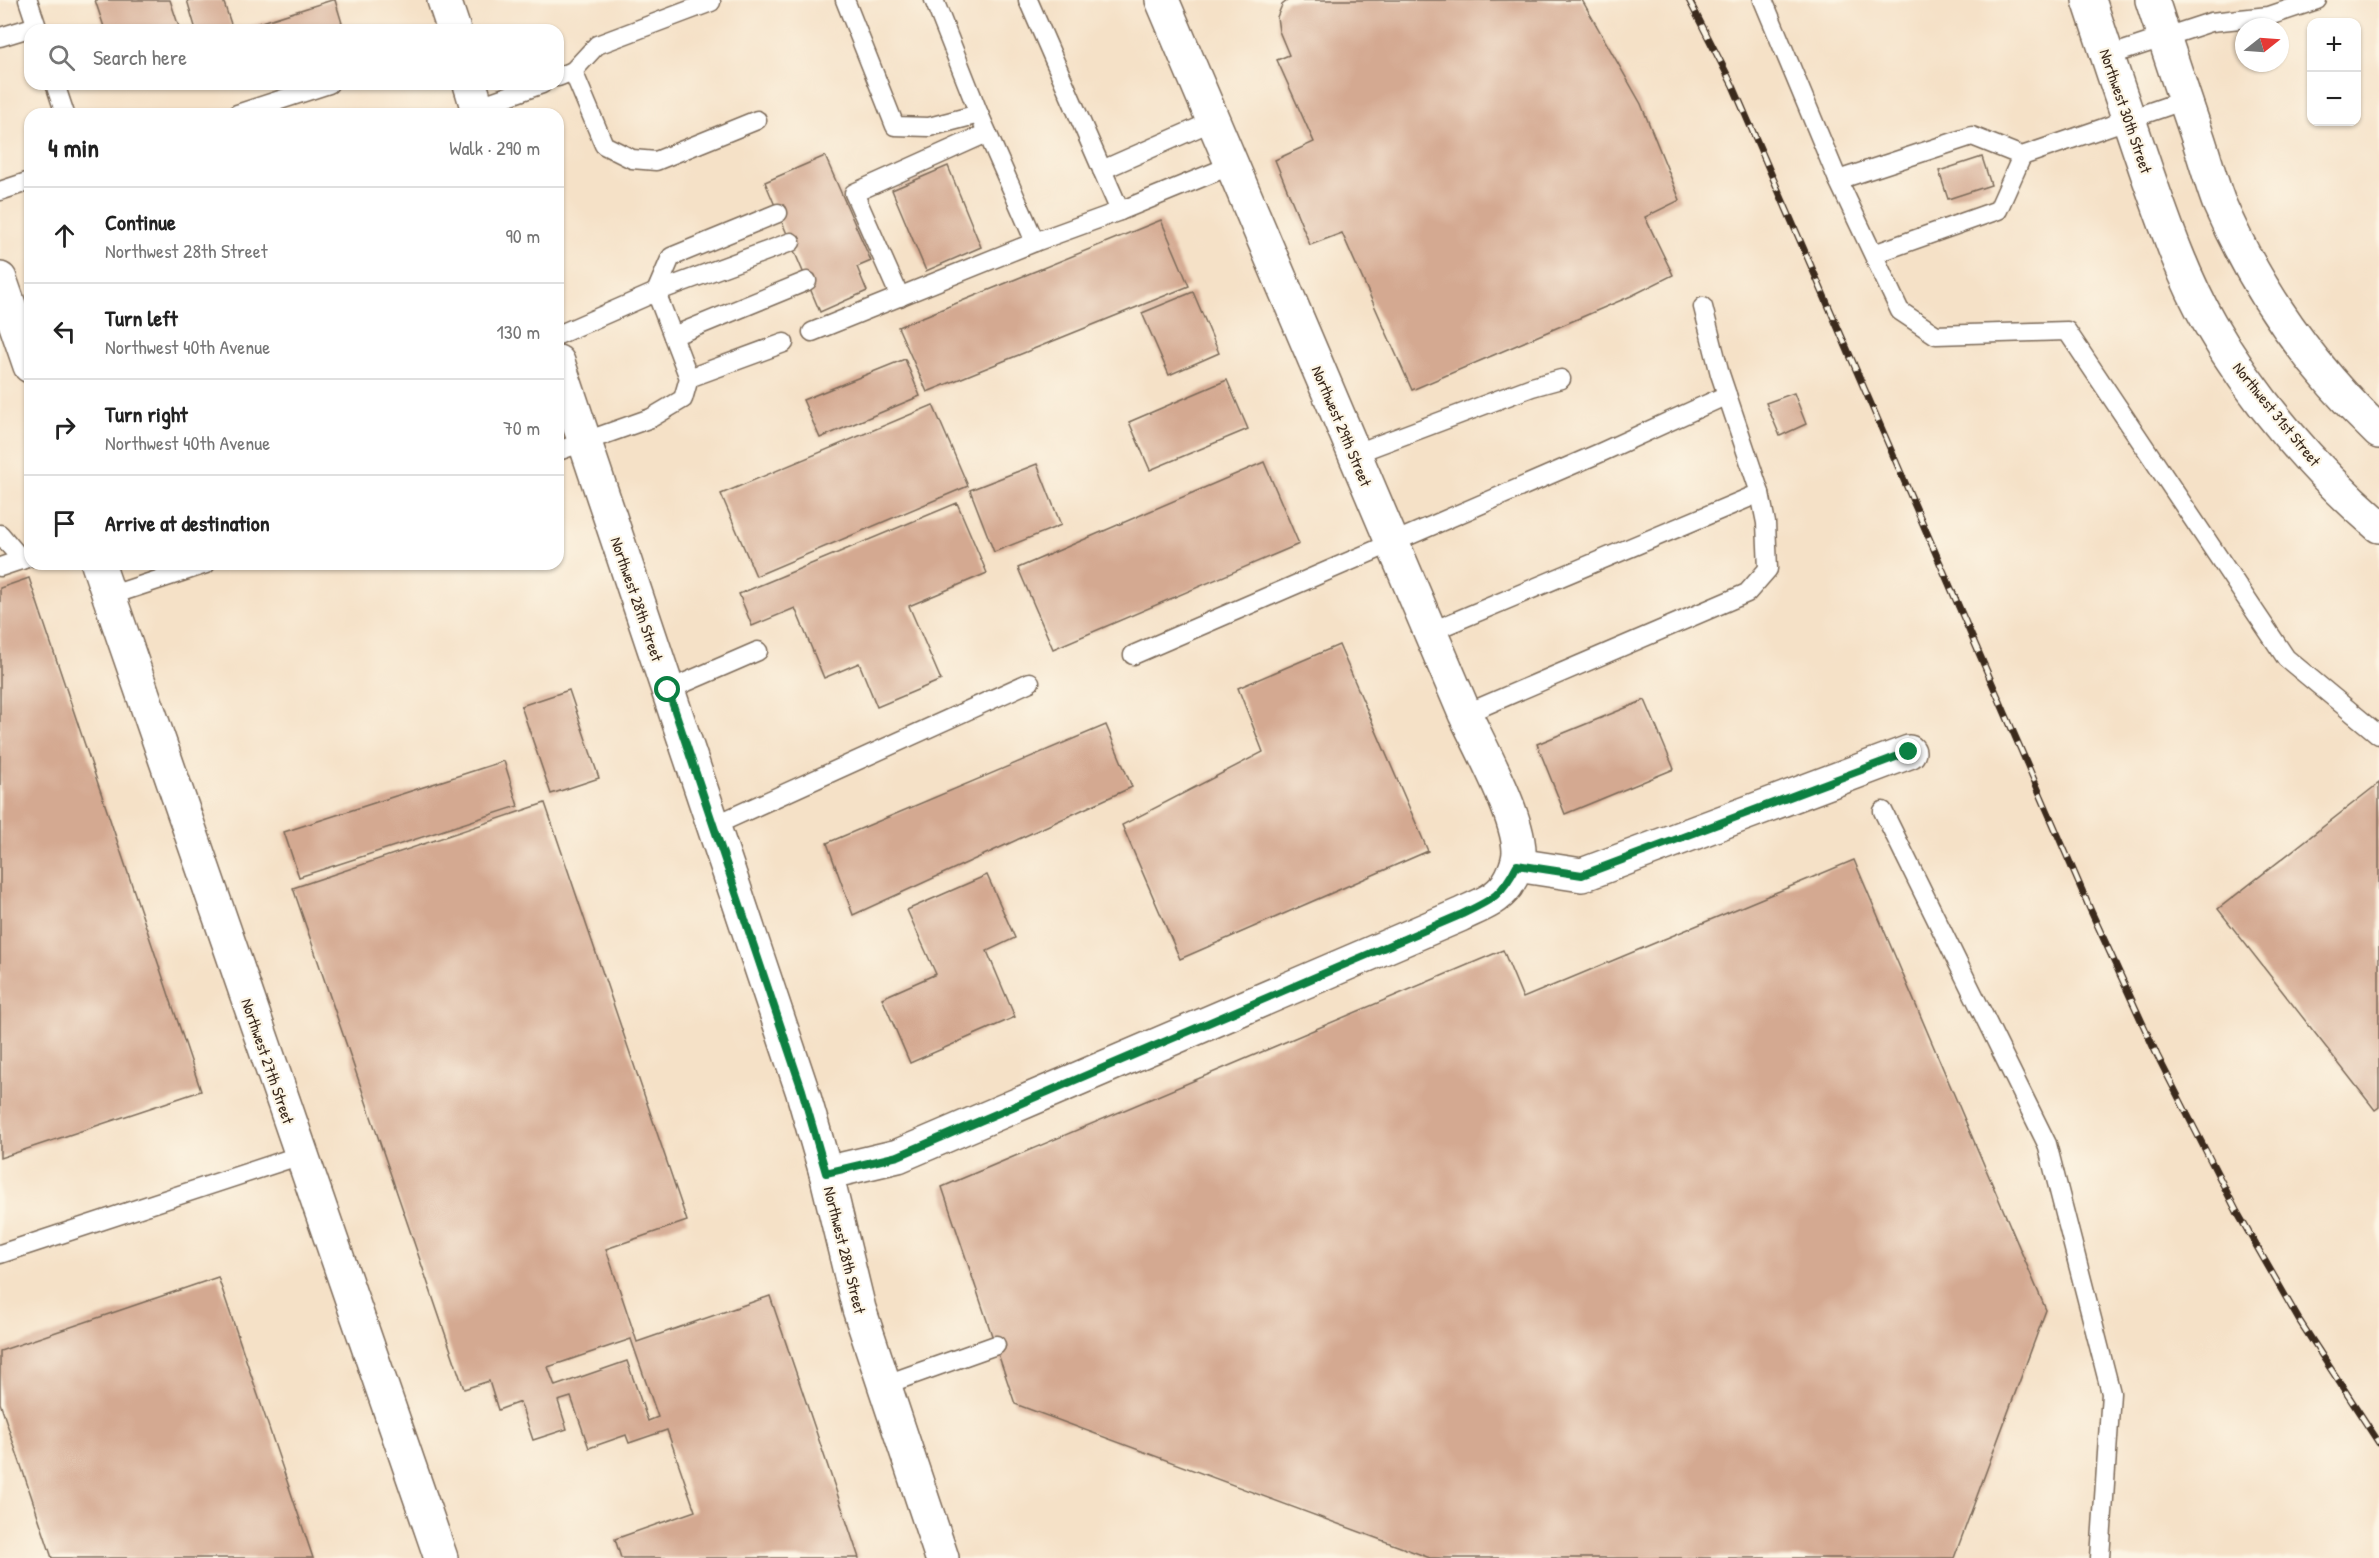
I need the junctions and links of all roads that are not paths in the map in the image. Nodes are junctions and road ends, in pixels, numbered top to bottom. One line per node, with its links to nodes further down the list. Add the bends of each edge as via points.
1 (28, 0): 13 (lane)
2 (444, 0): 14 (street)
3 (845, 0): 27 (lane, via 895,126 929,127)
4 (933, 0): 27 (lane)
5 (1028, 0): 34 (lane)
6 (1162, 0): 30 (street, Northwest 29th Street)
7 (1763, 0): 35 (lane)
8 (2089, 0): 18 (street, Northwest 30th Street)
9 (2152, 0): 16 (street)
10 (2317, 0): 12 (lane)
11 (711, 2): 19 (lane, via 597,45)
12 (2266, 8): 16 (lane)
13 (36, 24)
14 (452, 24)
15 (24, 31): 17 (lane)
16 (2164, 36): 18 (lane); 23 (street)
17 (0, 37)
18 (2108, 56): 28 (street, Northwest 30th Street)
19 (566, 74): 29 (lane, via 604,145 632,159 656,162)
20 (57, 90): 25 (lane)
21 (311, 90): 26 (lane)
22 (520, 90): 24 (lane)
23 (2185, 100): 28 (lane); 58 (street, via 2219,201 2267,295 2322,373)
24 (476, 102)
25 (63, 108)
26 (256, 108)
27 (979, 114): 31 (lane)
28 (2128, 119): 32 (lane); 40 (street, Northwest 30th Street)
29 (757, 120)
30 (1213, 121): 33 (street, Northwest 29th Street); 34 (lane)
31 (987, 133): 42 (lane); 47 (lane, via 847,191 873,251)
32 (2022, 156): 35 (lane, via 1972,136); 43 (lane, via 1998,210)
33 (1232, 165): 38 (lane); 60 (street, Northwest 29th Street)
34 (1102, 170): 38 (lane)
35 (1838, 180): 43 (lane)
36 (24, 183): 37 (lane)
37 (0, 191)
38 (1120, 211): 42 (lane)
39 (778, 213): 46 (lane, via 671,256)
40 (2164, 222): 62 (street, Northwest 31st Street, via 2210,324 2247,382 2354,505)
41 (790, 242): 46 (lane)
42 (1035, 242): 47 (lane)
43 (1874, 254): 77 (lane, via 1900,310 1936,334 2067,331 2286,658)
44 (0, 279): 53 (street)
45 (807, 281): 51 (lane)
46 (656, 292): 49 (lane); 51 (lane)
47 (900, 297): 50 (lane)
48 (1703, 307): 56 (lane)
49 (564, 332)
50 (812, 332)
51 (673, 336): 54 (lane)
52 (784, 343): 54 (lane)
53 (24, 349)
54 (689, 378): 59 (lane, via 683,399 651,418)
55 (1561, 379): 60 (lane)
56 (1727, 394): 61 (lane); 64 (lane)
57 (564, 401): 59 (street, Northwest 28th Street)
58 (2379, 432)
59 (571, 446): 75 (street, Northwest 28th Street)
60 (1354, 454): 64 (street, Northwest 29th Street)
61 (1760, 493): 71 (lane); 76 (lane, via 1768,569 1747,593)
62 (2379, 526)
63 (0, 534): 65 (lane)
64 (1392, 543): 71 (street, Northwest 29th Street); 73 (lane)
65 (24, 557)
66 (24, 560): 67 (lane)
67 (0, 567)
68 (100, 570): 70 (street, Northwest 27th Street)
69 (188, 570): 70 (lane)
70 (109, 596): 82 (street, Northwest 27th Street)
71 (1430, 632): 76 (street, Northwest 29th Street)
72 (758, 651): 75 (lane)
73 (1133, 655)
74 (1030, 682): 80 (lane)
75 (668, 690): 80 (street, Northwest 28th Street)
76 (1465, 714): 81 (street, Northwest 29th Street, via 1507,804 1516,831)
77 (2379, 735)
78 (1909, 752): 81 (street, via 1582,875)
79 (1884, 811): 89 (lane, via 2047,1143 2111,1393)
80 (713, 826): 83 (street, Northwest 28th Street)
81 (1518, 859): 83 (street, via 1506,886 1494,898 1460,915 898,1156)
82 (301, 1155): 84 (lane); 87 (street, Northwest 27th Street)
83 (826, 1173): 86 (street, Northwest 28th Street, via 859,1309)
84 (0, 1254)
85 (996, 1345): 86 (lane)
86 (884, 1385): 88 (street, Northwest 28th Street)
87 (441, 1558)
88 (942, 1558)
89 (2100, 1558)

